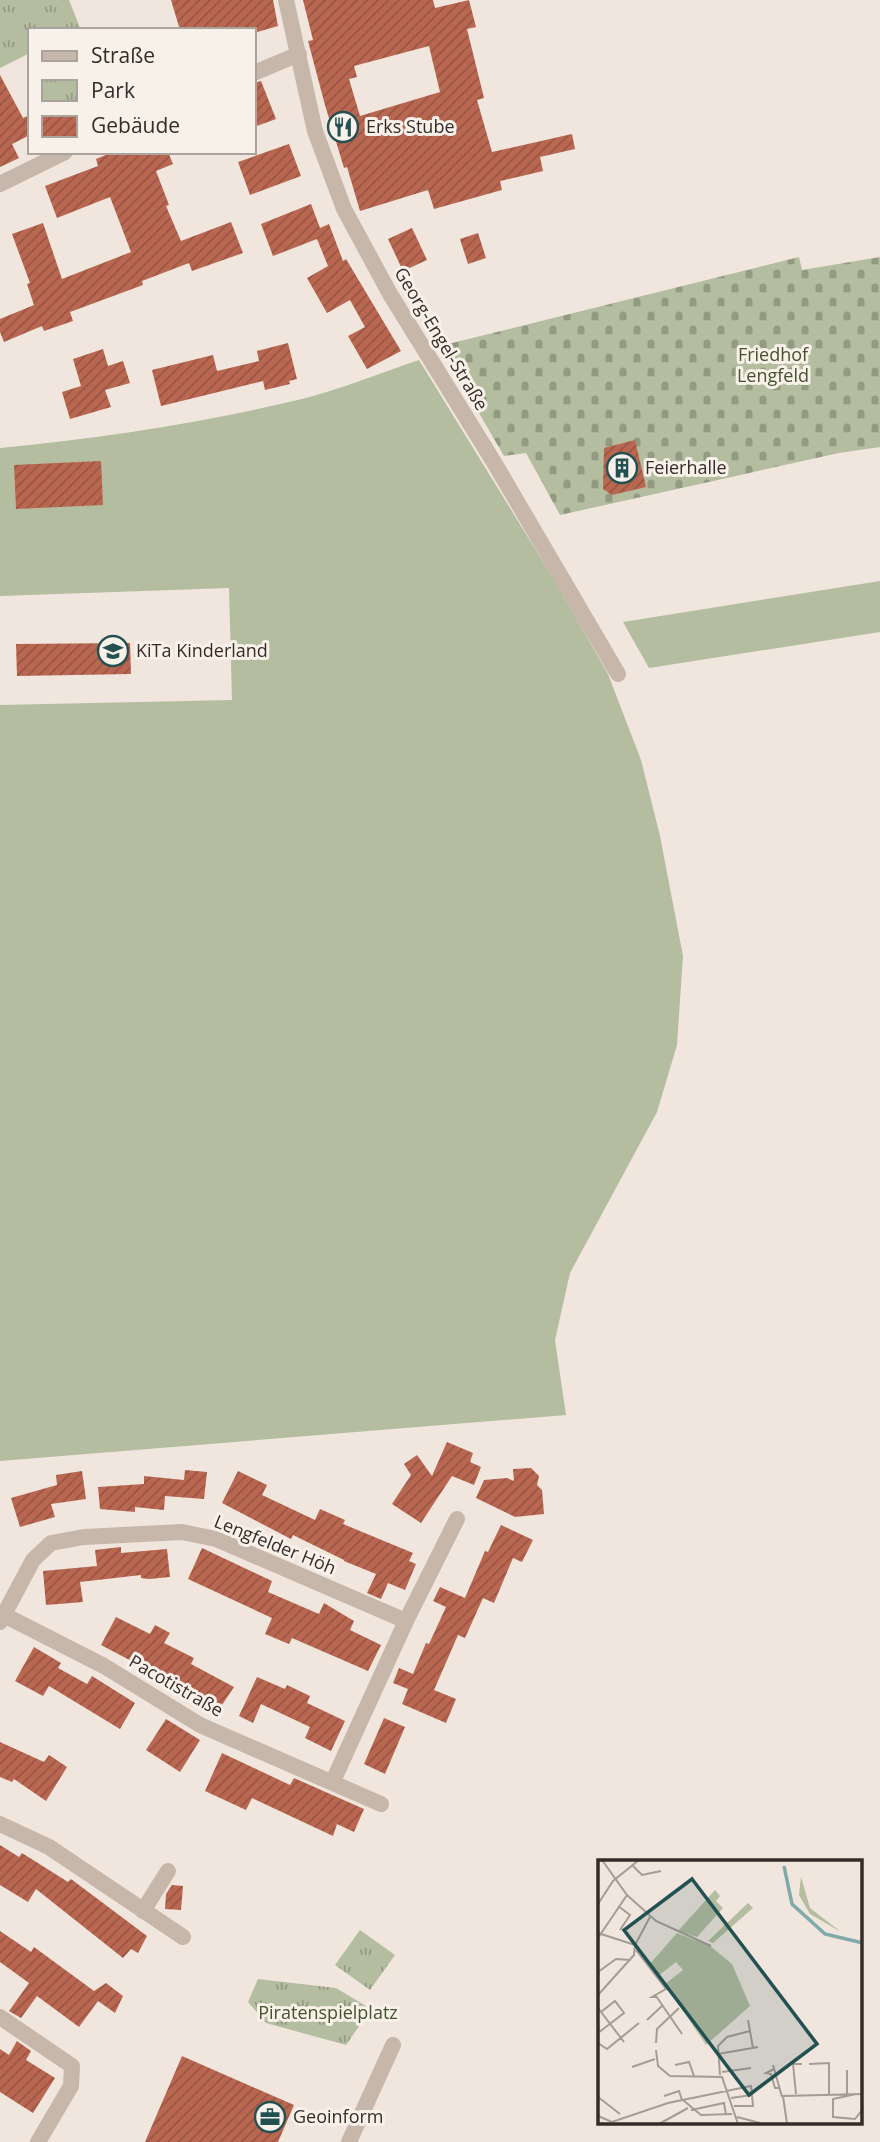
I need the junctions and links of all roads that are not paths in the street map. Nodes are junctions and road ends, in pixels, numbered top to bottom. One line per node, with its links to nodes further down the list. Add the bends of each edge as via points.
1 (286, 0): 2 (street, Georg-Engel-Straße)
2 (299, 54): 3 (street); 6 (street, Georg-Engel-Straße, via 316,131 344,209 397,306)
3 (256, 72)
4 (61, 154): 5 (street)
5 (0, 184)
6 (618, 674)
7 (457, 1519): 9 (street)
8 (2, 1618): 9 (street, Lengfelder Höh, via 33,1560 51,1543 182,1532 216,1539); 10 (street, Pacotistraße, via 104,1666 200,1725)
9 (406, 1621): 10 (street)
10 (333, 1782): 11 (street, Pacotistraße)
11 (381, 1804)
12 (0, 1824): 14 (street, via 49,1847)
13 (169, 1871): 14 (street)
14 (144, 1910): 15 (street)
15 (183, 1937)
16 (0, 2017): 18 (street, via 72,2066 71,2086)
17 (393, 2045): 19 (street)
18 (38, 2142)
19 (349, 2142)

